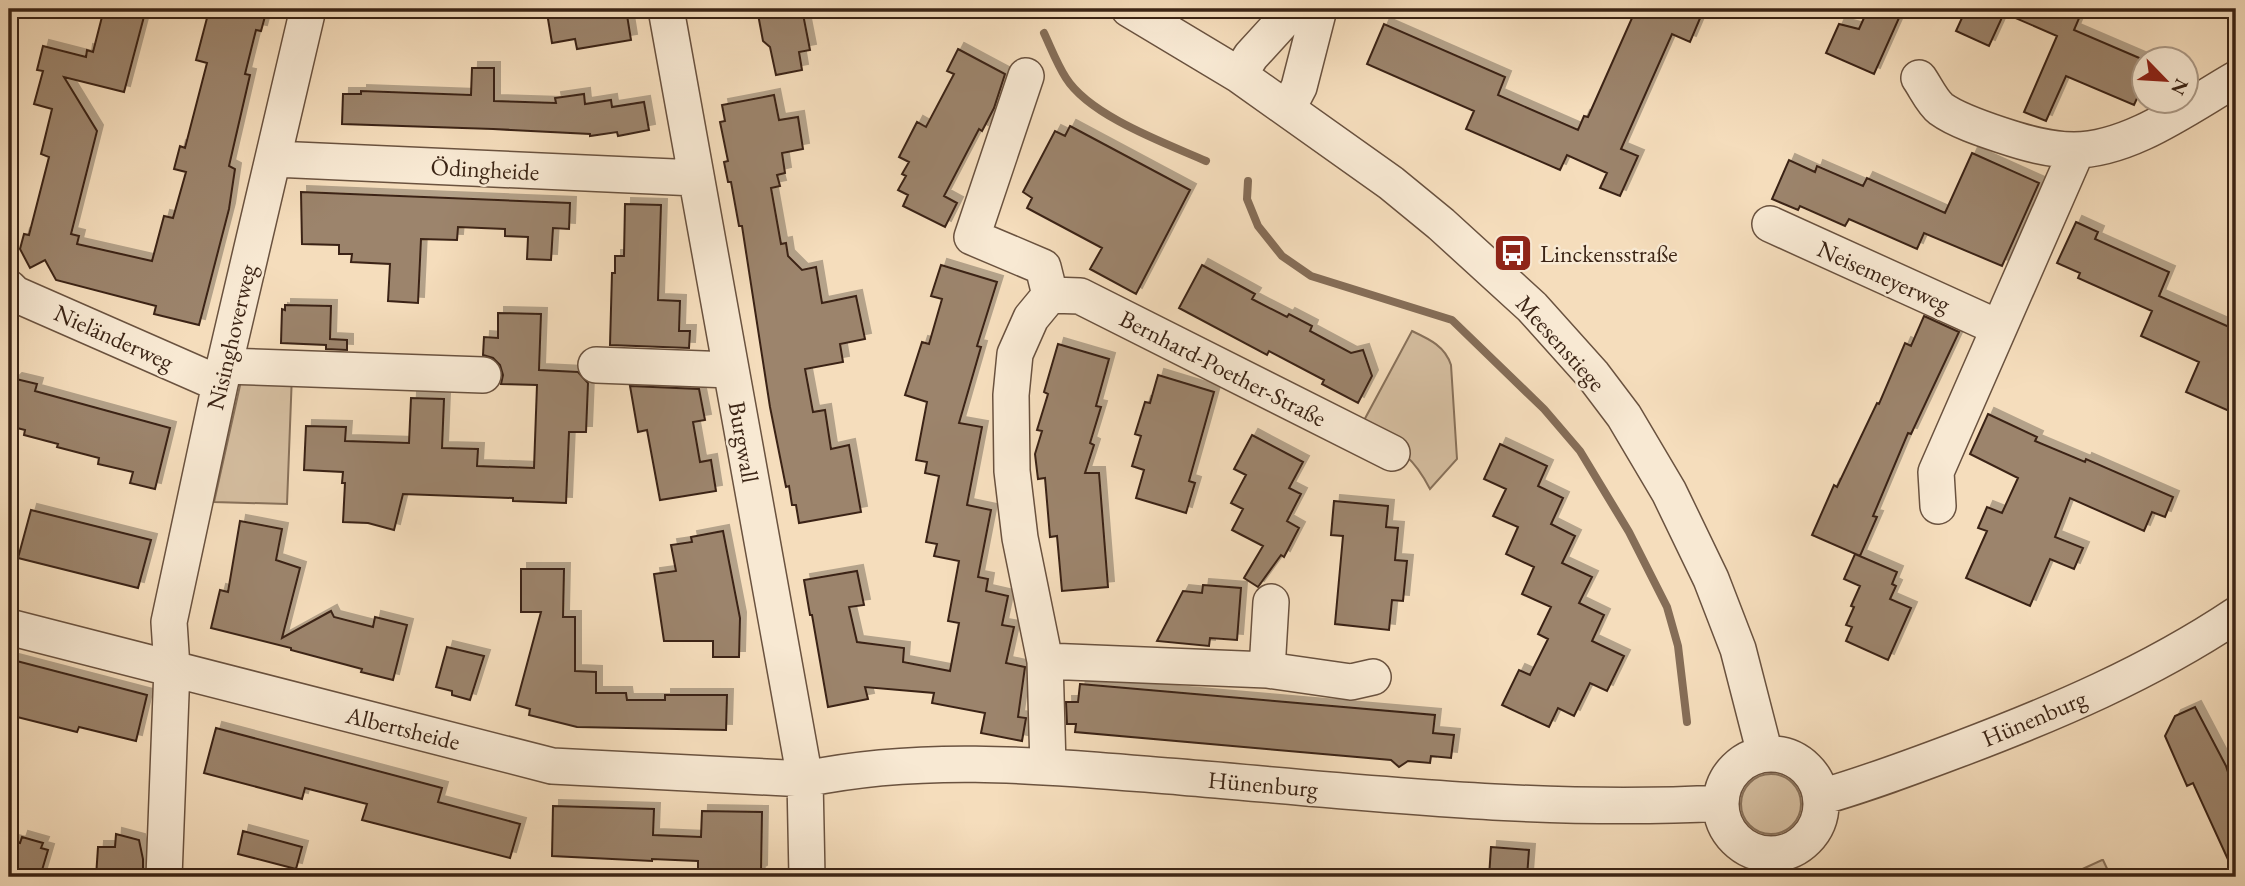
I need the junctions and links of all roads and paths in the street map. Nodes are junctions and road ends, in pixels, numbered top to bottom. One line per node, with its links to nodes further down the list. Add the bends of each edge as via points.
1 (308, 9): 12 (street, Nisinghoverweg)
2 (666, 9): 13 (street, Burgwall)
3 (1129, 9): 6 (street, Meesenstiege)
4 (1294, 9): 6 (street)
5 (1319, 9): 10 (street, via 1299,87)
6 (1239, 75): 10 (street, Meesenstiege)
7 (1026, 76): 16 (street, via 972,237 1043,267)
8 (1919, 78): 11 (street, via 1941,109 1978,127 2024,143)
9 (2236, 79): 11 (street, via 2141,133)
10 (1288, 108): 31 (street, Meesenstiege, via 1401,191 1532,307 1624,416 1669,492 1711,579 1738,649)
11 (2077, 150): 17 (street)
12 (274, 159): 13 (street, Ödingheide); 20 (street, Nisinghoverweg)
13 (696, 178): 19 (street, Burgwall)
14 (1770, 224): 17 (street, Neisemeyerweg)
15 (9, 288): 20 (street, Nieländerweg)
16 (1050, 295): 22 (street, Bernhard-Poether-Straße, via 1080,296); 27 (street, via 1031,318 1015,354 1011,395 1012,471 1020,538)
17 (1999, 328): 23 (street, via 1936,472)
18 (596, 365): 19 (street)
19 (731, 370): 33 (street, Burgwall)
20 (222, 375): 21 (street); 28 (street, Nisinghoverweg, via 170,622)
21 (483, 375)
22 (1392, 453)
23 (1938, 506)
24 (1271, 602): 29 (street)
25 (2236, 615): 34 (street, Hünenburg, via 2142,671 2049,715)
26 (9, 627): 28 (street, Albertsheide)
27 (1045, 661): 29 (street); 32 (street)
28 (172, 668): 33 (street, Albertsheide, via 552,766); 37 (street, Nisinghoverweg)
29 (1267, 670): 30 (street, via 1351,682)
30 (1373, 677)
31 (1765, 754): 34 (street, via 1796,760 1808,769); 35 (street, via 1734,770)
32 (1048, 766): 33 (street, Hünenburg, via 945,762 847,770); 35 (street, Hünenburg, via 1510,803 1653,807)
33 (806, 779): 38 (street, Burgwall)
34 (1821, 797): 36 (street, via 1817,824 1800,845)
35 (1721, 803): 36 (street, via 1727,826 1742,845)
36 (1794, 864)
37 (164, 877)
38 (807, 877)

